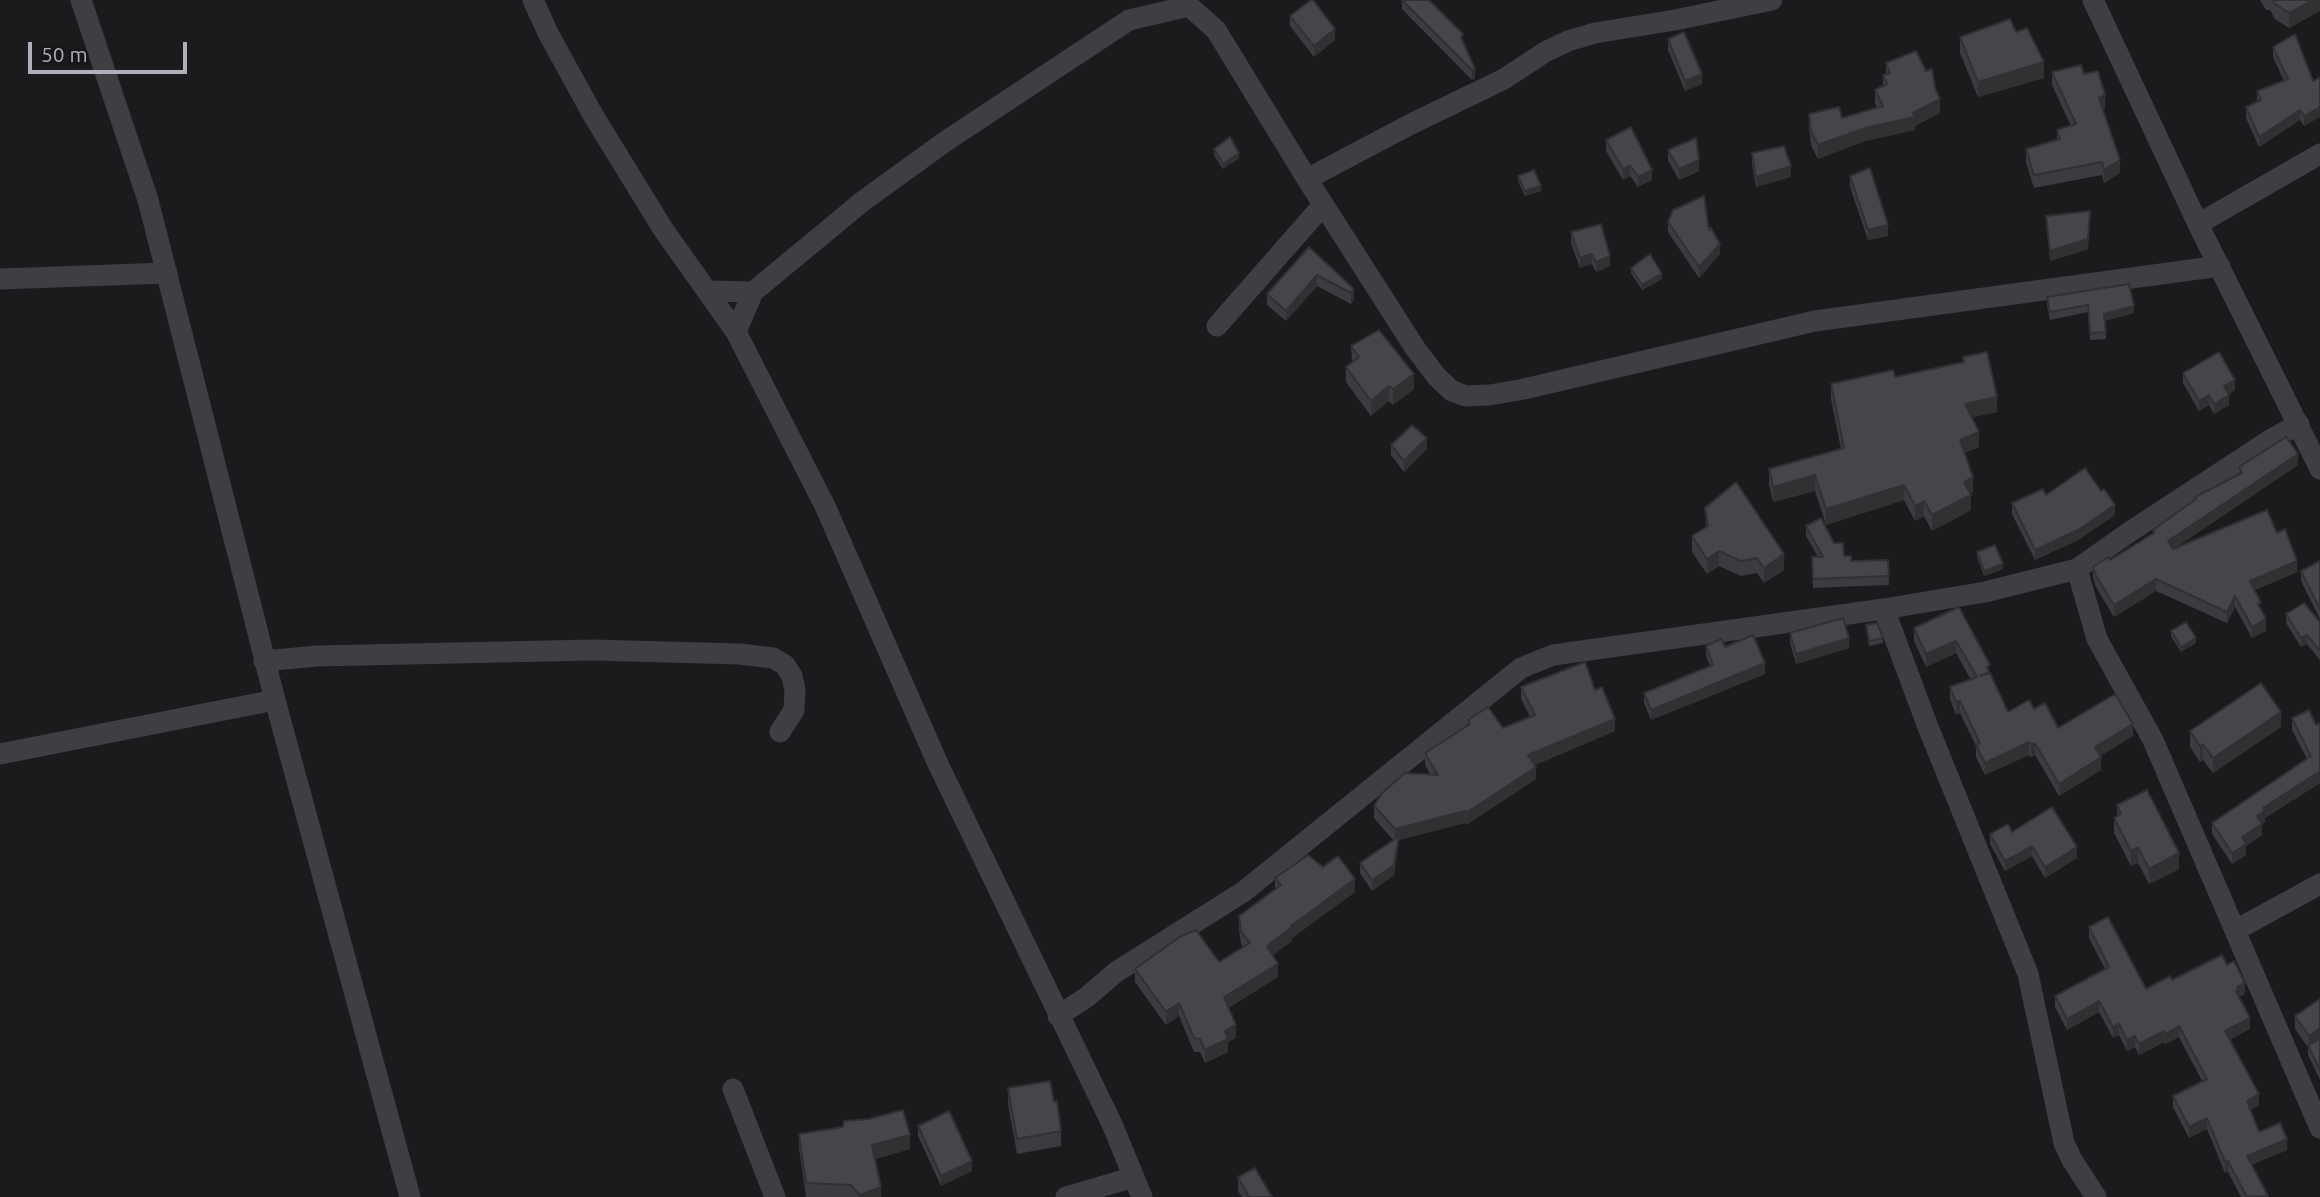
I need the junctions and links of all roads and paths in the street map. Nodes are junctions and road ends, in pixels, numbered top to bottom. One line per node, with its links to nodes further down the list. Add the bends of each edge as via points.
1 (81, 0): 13 (street, via 148,200)
2 (533, 0): 15 (street, via 600,126 663,229)
3 (1147, 0): 7 (street)
4 (1772, 0): 9 (street, via 1568,41 1504,79)
5 (2093, 0): 11 (street)
6 (1188, 3): 7 (street); 9 (street, via 1216,30)
7 (1129, 20): 16 (street, via 863,201)
8 (2320, 154): 11 (street)
9 (1307, 179): 10 (street)
10 (1323, 205): 12 (street, via 1437,377 1466,396 1524,389 1815,321); 17 (street)
11 (2198, 224): 12 (street)
12 (2220, 266): 19 (street)
13 (167, 273): 14 (street); 23 (street)
14 (0, 279)
15 (709, 291): 16 (street); 18 (street)
16 (753, 292): 18 (street)
17 (1217, 326)
18 (736, 332): 29 (street, via 825,506 938,764)
19 (2299, 424): 20 (street); 21 (street)
20 (2320, 469)
21 (2077, 569): 22 (street, via 1984,592); 28 (street, via 2097,639 2153,740)
22 (1884, 609): 29 (street, via 1553,655 1521,668 1243,892 1116,972); 36 (street, via 2028,974 2064,1143)
23 (264, 661): 24 (street); 25 (street, via 593,650 773,658 785,665 795,690 794,710)
24 (275, 700): 26 (street); 33 (street)
25 (780, 732)
26 (0, 754)
27 (2320, 884): 28 (street)
28 (2236, 930): 31 (street)
29 (1058, 1016): 32 (street)
30 (733, 1089): 34 (street)
31 (2320, 1128)
32 (1138, 1187): 35 (street)
33 (410, 1197)
34 (775, 1197)
35 (1066, 1197)
36 (2096, 1197)

